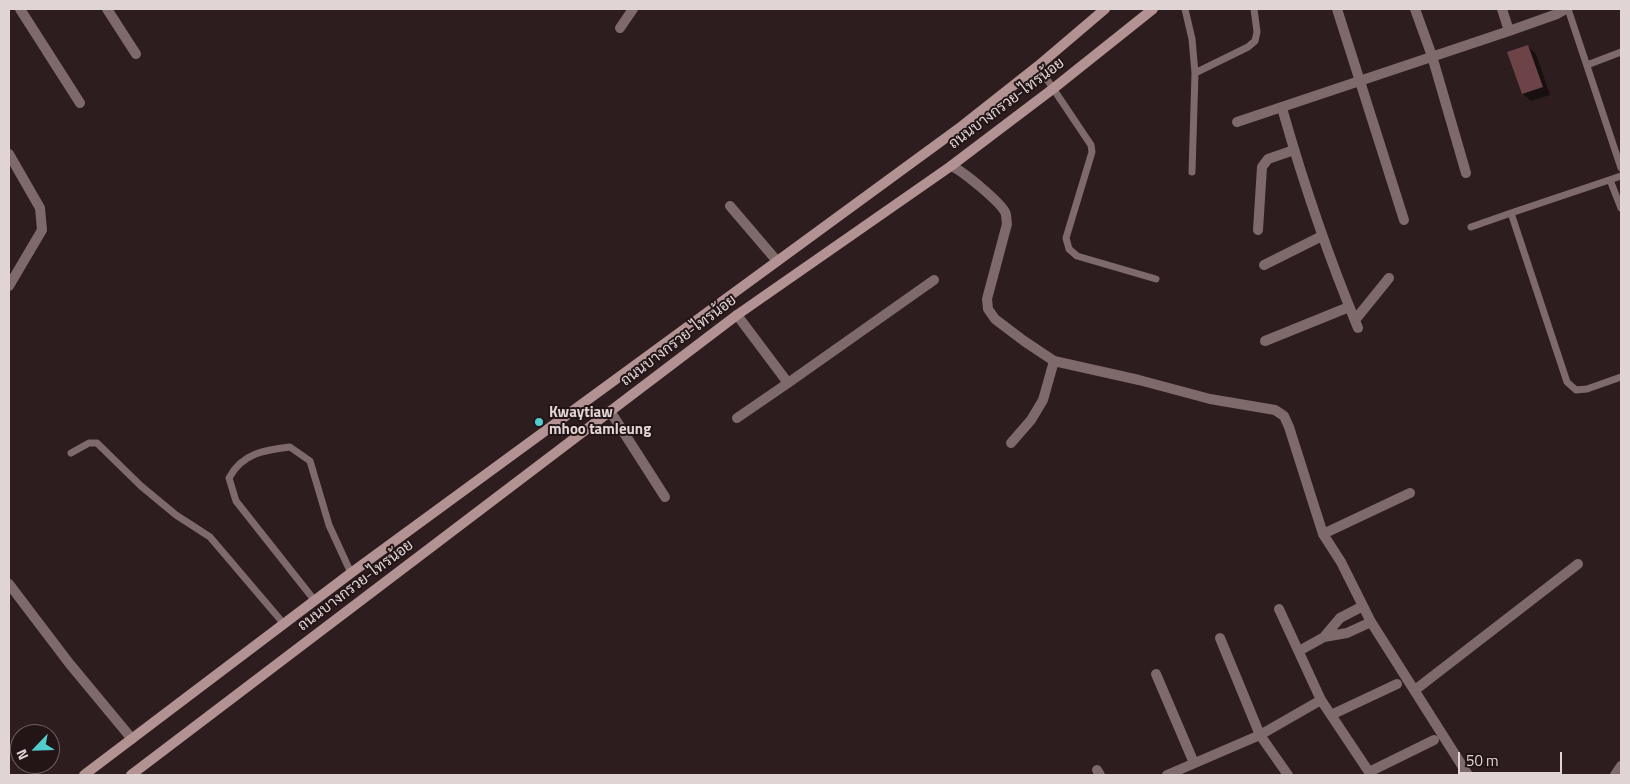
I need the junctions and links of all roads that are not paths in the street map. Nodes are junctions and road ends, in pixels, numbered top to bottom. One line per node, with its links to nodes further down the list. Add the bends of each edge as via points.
1 (20, 9): 22 (street)
2 (107, 9): 15 (street)
3 (633, 9): 12 (street)
4 (1106, 9): 18 (main road, ถนนบางกรวย-ไทรน้อย)
5 (1153, 9): 21 (main road, ถนนบางกรวย-ไทรน้อย)
6 (1185, 9): 19 (lane)
7 (1254, 9): 19 (lane, via 1255,41)
8 (1337, 9): 20 (street)
9 (1415, 9): 16 (street)
10 (1502, 9): 13 (street)
11 (1567, 9): 13 (street); 17 (lane)
12 (620, 28)
13 (1509, 31): 16 (street)
14 (1621, 52): 17 (lane)
15 (136, 54)
16 (1432, 56): 20 (street); 30 (street)
17 (1588, 65): 28 (lane)
18 (1038, 66): 21 (lane); 40 (main road, ถนนบางกรวย-ไทรน้อย, via 962,126)
19 (1196, 73): 29 (lane)
20 (1358, 80): 23 (street); 36 (street)
21 (1054, 88): 27 (main road, ถนนบางกรวย-ไทรน้อย); 43 (lane, via 1091,145 1092,152 1066,238 1069,249 1077,256)
22 (80, 103)
23 (1282, 108): 24 (street); 25 (street)
24 (1237, 122)
25 (1294, 150): 38 (street, via 1268,159 1262,167); 39 (street)
26 (9, 154): 45 (street, via 40,208 42,230)
27 (951, 166): 47 (main road, ถนนบางกรวย-ไทรน้อย); 49 (street, via 960,169 1006,213 1007,224 987,299 988,310 1024,342)
28 (1621, 168)
29 (1192, 172)
30 (1466, 173)
31 (1621, 176): 32 (lane)
32 (1610, 180): 34 (lane); 35 (lane)
33 (730, 206): 40 (street)
34 (1621, 208)
35 (1511, 214): 37 (lane); 50 (lane, via 1567,382 1576,390 1587,389)
36 (1404, 220)
37 (1471, 227)
38 (1258, 230)
39 (1322, 236): 41 (street); 46 (street)
40 (777, 261): 60 (main road, ถนนบางกรวย-ไทรน้อย)
41 (1264, 265)
42 (1389, 278): 46 (street, via 1356,324)
43 (1156, 279)
44 (934, 280): 51 (street)
45 (9, 286)
46 (1349, 307): 48 (street)
47 (738, 314): 51 (street); 52 (main road, ถนนบางกรวย-ไทรน้อย)
48 (1265, 341)
49 (1054, 361): 54 (street, via 1043,400); 58 (street, via 1210,399 1275,410 1284,416 1289,427)
50 (1621, 377)
51 (788, 383): 53 (street)
52 (610, 411): 57 (street); 82 (main road, ถนนบางกรวย-ไทรน้อย)
53 (737, 418)
54 (1011, 443)
55 (71, 453): 66 (lane, via 97,443 148,492 210,537)
56 (1410, 493): 58 (street)
57 (665, 497)
58 (1323, 534): 63 (street)
59 (1578, 564): 72 (street)
60 (351, 573): 62 (main road, ถนนบางกรวย-ไทรน้อย); 62 (lane, via 328,526 310,461 290,447 263,451 236,465 229,478 236,501)
61 (9, 584): 76 (street)
62 (315, 601): 66 (main road, ถนนบางกรวย-ไทรน้อย)
63 (1363, 606): 65 (street); 67 (street, via 1340,618)
64 (1280, 609): 69 (street)
65 (1371, 622): 67 (street, via 1347,633); 72 (street)
66 (284, 624): 76 (main road, ถนนบางกรวย-ไทรน้อย)
67 (1324, 637): 69 (street)
68 (1220, 638): 75 (street)
69 (1299, 651): 73 (street)
70 (1156, 674): 78 (street)
71 (1397, 684): 74 (street)
72 (1415, 690): 85 (street)
73 (1321, 700): 74 (street); 75 (street)
74 (1331, 716): 80 (street)
75 (1260, 735): 78 (street); 84 (street)
76 (132, 739): 81 (main road, ถนนบางกรวย-ไทรน้อย)
77 (1434, 740): 80 (street)
78 (1194, 763): 83 (street)
79 (1621, 766): 86 (street)
80 (1370, 774)
81 (84, 775)
82 (131, 775)
83 (1167, 775)
84 (1288, 775)
85 (1468, 775)
86 (1615, 775)

